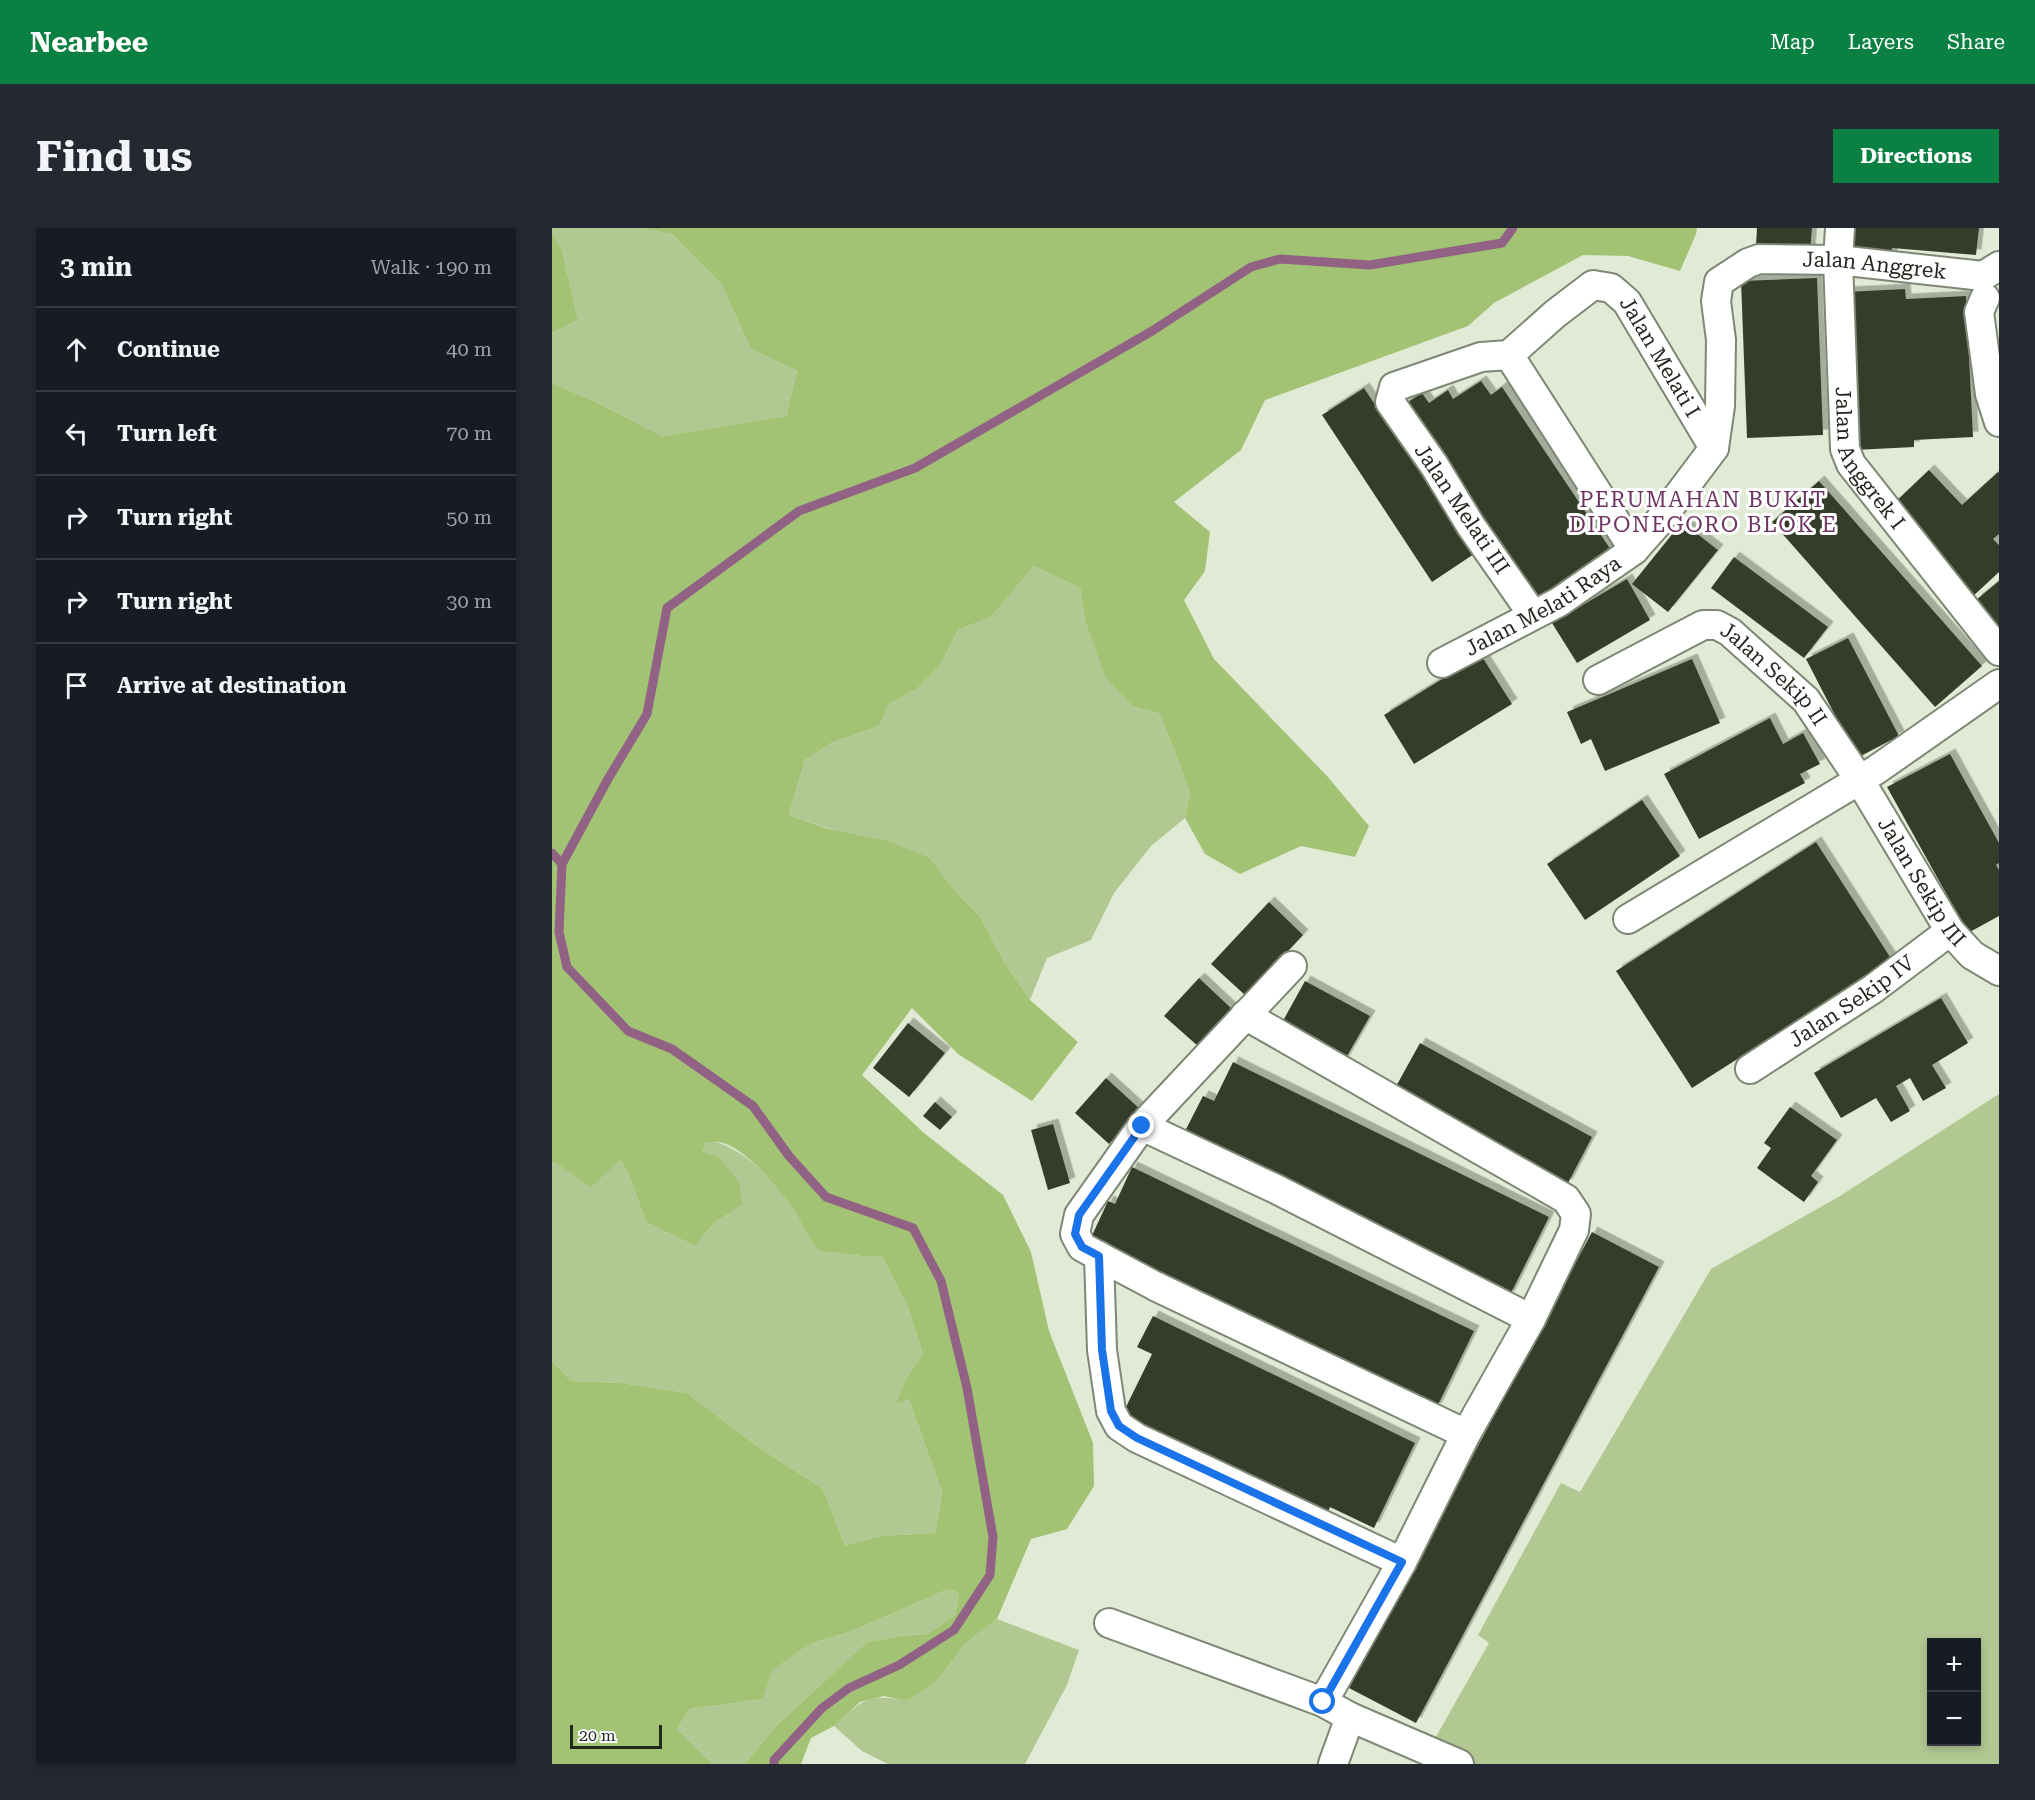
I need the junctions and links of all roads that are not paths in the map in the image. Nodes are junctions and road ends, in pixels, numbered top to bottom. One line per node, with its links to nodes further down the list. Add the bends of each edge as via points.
1 (1840, 228): 2 (street, Jalan Anggrek I)
2 (1838, 260): 3 (street, Jalan Anggrek, via 1759,259); 4 (street, Jalan Anggrek); 10 (street, Jalan Anggrek I, via 1847,457)
3 (1748, 263): 7 (street, Jalan Melati Raya, via 1719,282 1716,301 1721,340 1720,406)
4 (1992, 289): 6 (street, via 1979,312 1990,394)
5 (1509, 355): 7 (street, Jalan Melati I, via 1593,285 1611,288 1628,302); 8 (street); 9 (street, Jalan Melati III, via 1481,357 1394,387 1390,402)
6 (1999, 422)
7 (1714, 448): 8 (street, Jalan Melati Raya)
8 (1634, 550): 9 (street, Jalan Melati Raya, via 1559,602)
9 (1533, 615): 11 (street, Jalan Melati Raya)
10 (1999, 651)
11 (1442, 663)
12 (1599, 681): 14 (street, Jalan Sekip II, via 1703,626 1717,625 1730,632 1806,700)
13 (1999, 684): 14 (street)
14 (1859, 779): 15 (street); 16 (street, Jalan Sekip III)
15 (1628, 920)
16 (1950, 931): 18 (street, Jalan Sekip III, via 1972,955); 20 (street, Jalan Sekip IV, via 1873,989)
17 (1292, 966): 19 (street)
18 (1999, 971)
19 (1245, 1015): 21 (street); 23 (street, via 1566,1199 1576,1214 1574,1230)
20 (1750, 1068)
21 (1142, 1126): 22 (street, via 1079,1215 1075,1234 1082,1247); 23 (street, via 1276,1189)
22 (1099, 1256): 24 (street); 25 (street, via 1102,1350 1111,1411 1119,1426 1137,1438)
23 (1531, 1319): 24 (street)
24 (1466, 1434): 25 (street)
25 (1402, 1562): 27 (street)
26 (1109, 1623): 27 (street)
27 (1323, 1702): 28 (street)
28 (1350, 1717): 29 (street); 30 (street)
29 (1332, 1764)
30 (1459, 1764)

